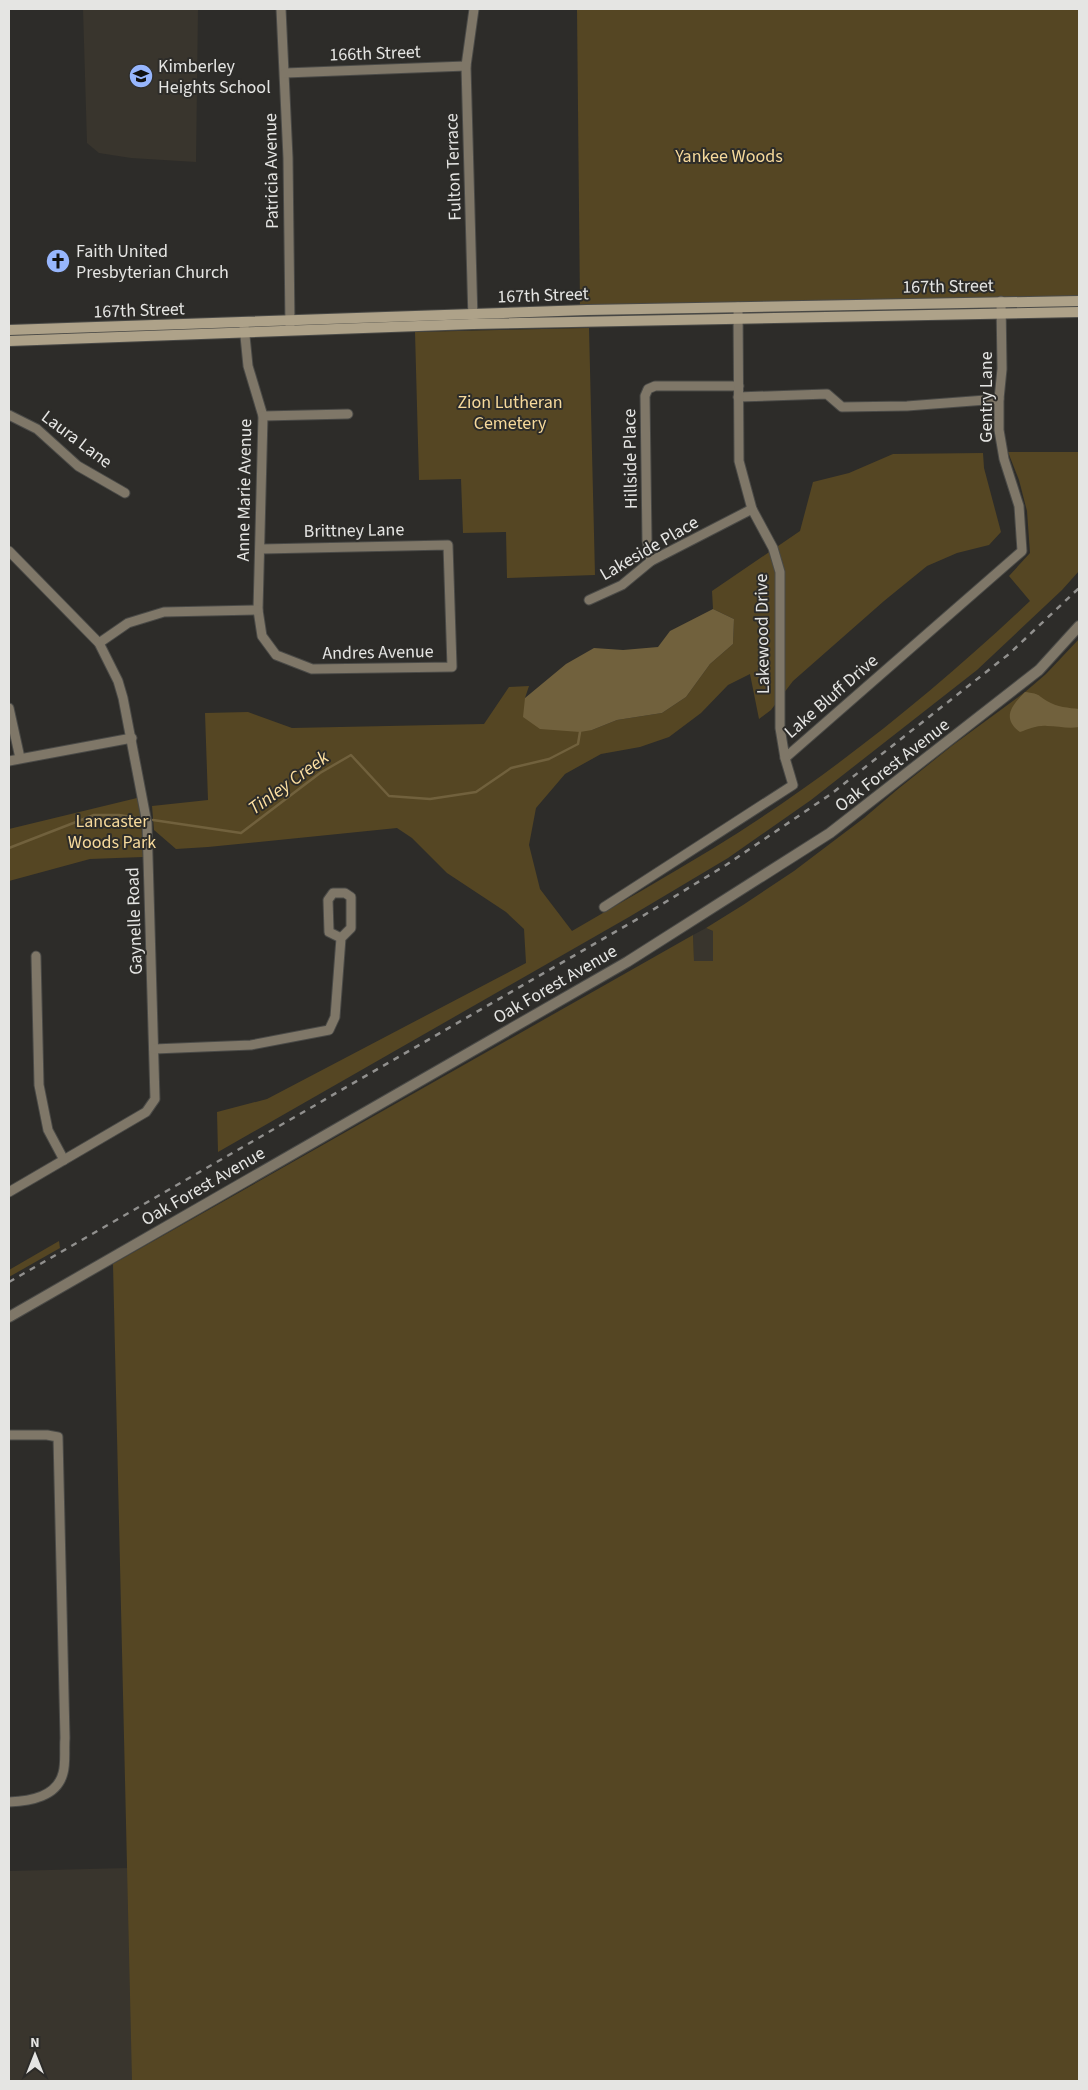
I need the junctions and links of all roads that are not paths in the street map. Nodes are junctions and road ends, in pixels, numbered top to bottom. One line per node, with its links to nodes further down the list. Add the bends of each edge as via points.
1 (281, 9): 4 (street, Patricia Avenue)
2 (474, 9): 3 (street, Fulton Terrace)
3 (466, 66): 4 (street, 166th Street); 10 (street, Fulton Terrace)
4 (285, 72): 11 (street, Patricia Avenue)
5 (1001, 301): 6 (main road, 167th Street); 7 (main road, 167th Street); 8 (street, Gentry Lane)
6 (1079, 301)
7 (738, 312): 8 (main road, 167th Street); 10 (main road, 167th Street); 13 (main road, 167th Street); 18 (street, Lakewood Drive)
8 (1001, 312): 9 (main road, 167th Street); 20 (street, Gentry Lane, via 1002,369)
9 (1079, 312)
10 (473, 313): 11 (main road, 167th Street); 13 (street, Fulton Terrace)
11 (290, 321): 12 (main road, 167th Street); 15 (street, Patricia Avenue)
12 (244, 323): 14 (main road, 167th Street); 16 (street, Anne Marie Avenue)
13 (473, 324): 15 (main road, 167th Street)
14 (9, 330)
15 (290, 332): 16 (main road, 167th Street)
16 (244, 334): 17 (main road, 167th Street); 23 (street, Anne Marie Avenue, via 248,366)
17 (9, 341)
18 (739, 386): 19 (street, Lakewood Drive); 29 (street, Hillside Place, via 654,386 648,389 645,396 647,541)
19 (738, 397): 20 (street, via 827,394 842,407); 25 (street, Lakewood Drive, via 739,461)
20 (998, 399): 27 (street, Gentry Lane, via 1001,446 1019,506)
21 (9, 414): 24 (street, Laura Lane, via 37,429 78,466)
22 (348, 414): 23 (street)
23 (263, 416): 26 (street, Anne Marie Avenue)
24 (125, 493)
25 (752, 509): 29 (street, Lakeside Place); 39 (street, Lakewood Drive, via 773,548 780,572 780,728)
26 (261, 549): 31 (street, Anne Marie Avenue); 35 (street, Brittney Lane, via 448,545)
27 (1022, 550): 39 (street, Lake Bluff Drive)
28 (9, 551): 33 (street, Gaynelle Road)
29 (652, 561): 30 (street, Lakeside Place, via 622,585)
30 (589, 600)
31 (258, 610): 33 (street, via 164,612 128,623); 34 (street, Anne Marie Avenue, via 262,636)
32 (1079, 626): 47 (street, Oak Forest Avenue, via 1039,670 830,833 627,962)
33 (99, 643): 37 (street, Gaynelle Road, via 118,681)
34 (276, 656): 35 (street, Andres Avenue, via 312,669)
35 (452, 667)
36 (9, 708): 38 (street)
37 (132, 738): 38 (street); 44 (street, Gaynelle Road, via 147,823)
38 (20, 758): 40 (street)
39 (785, 758): 41 (street, Lake Bluff Drive, via 793,785)
40 (9, 761)
41 (604, 907)
42 (341, 938): 42 (street, via 351,928 351,897 333,893 328,900 329,932); 44 (street, via 335,1017 329,1030 251,1045)
43 (36, 956): 45 (street, via 39,1085 48,1130)
44 (154, 1049): 45 (street, Gaynelle Road, via 155,1099 146,1112)
45 (64, 1160): 46 (street, Gaynelle Road)
46 (9, 1192)
47 (9, 1317)
48 (9, 1435): 49 (street, via 58,1437 65,1738 63,1773 56,1789 40,1797)
49 (9, 1802)

